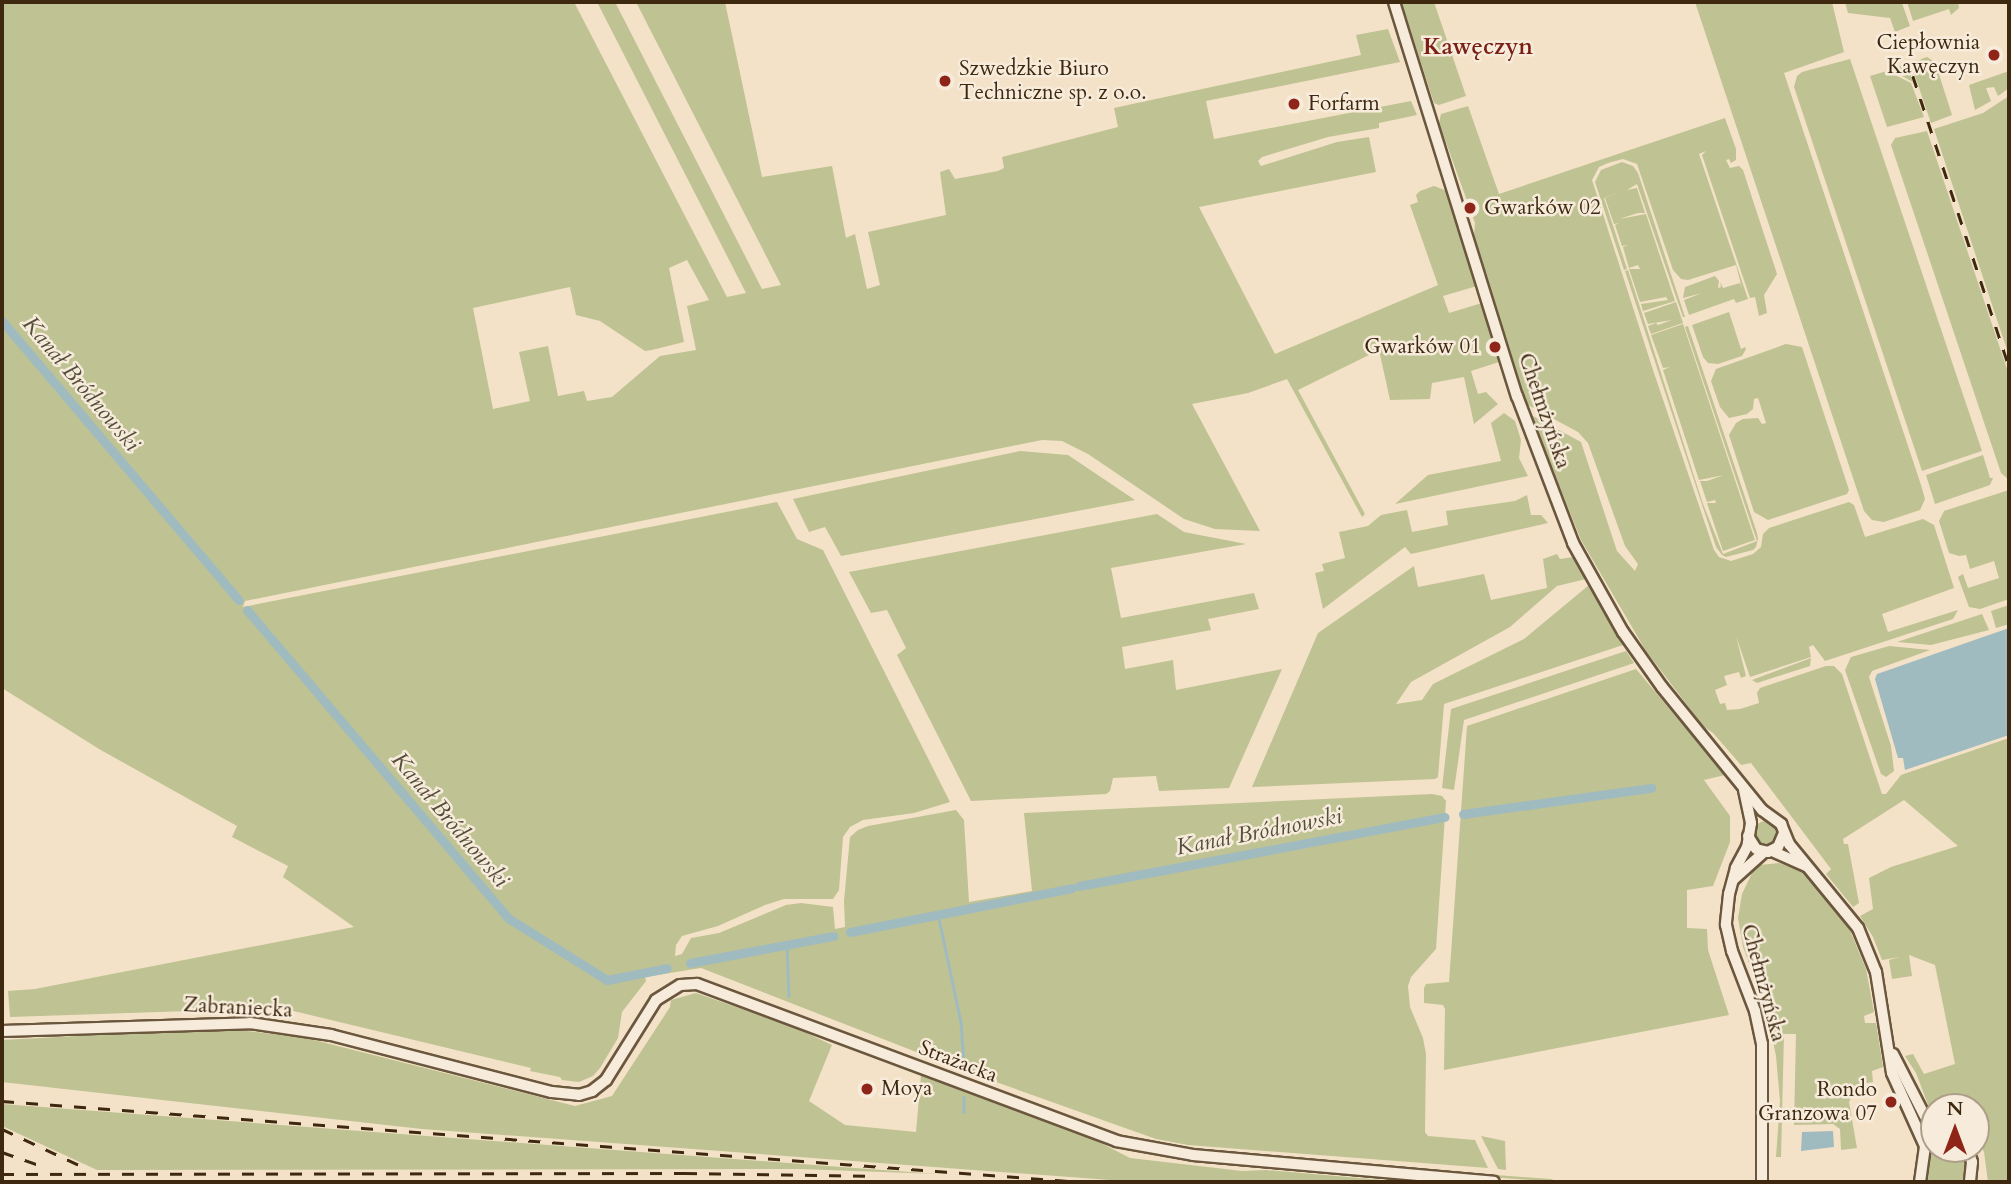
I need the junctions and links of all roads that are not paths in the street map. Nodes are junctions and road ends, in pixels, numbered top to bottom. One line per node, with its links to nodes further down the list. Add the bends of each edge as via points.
1 (1394, 2): 2 (street, Chełmżyńska, via 1533,441 1573,543 1623,632)
2 (1744, 790): 3 (street, Chełmżyńska); 4 (street, Chełmżyńska, via 1751,817)
3 (1774, 818): 4 (street, via 1760,817); 5 (street)
4 (1749, 831): 6 (street, via 1753,846); 8 (street, Chełmżyńska)
5 (1784, 833): 6 (street, via 1780,845); 7 (street)
6 (1768, 851): 7 (street); 8 (street, via 1754,857)
7 (1810, 868): 10 (street, via 1850,917 1869,950)
8 (1734, 879): 17 (street, Chełmżyńska, via 1726,925 1761,1038)
9 (2, 1031): 11 (main road, Zabraniecka, via 250,1023 331,1035)
10 (1889, 1047): 12 (street); 13 (street, via 1892,1073)
11 (468, 1070): 16 (main road, Strażacka, via 567,1095 592,1091 606,1080 656,1000 680,985 697,984 1116,1141 1193,1155)
12 (1920, 1107)
13 (1920, 1126)
14 (1924, 1163): 18 (main road)
15 (1972, 1163): 19 (main road)
16 (1494, 1182)
17 (1762, 1182)
18 (1920, 1182)
19 (1970, 1182)

